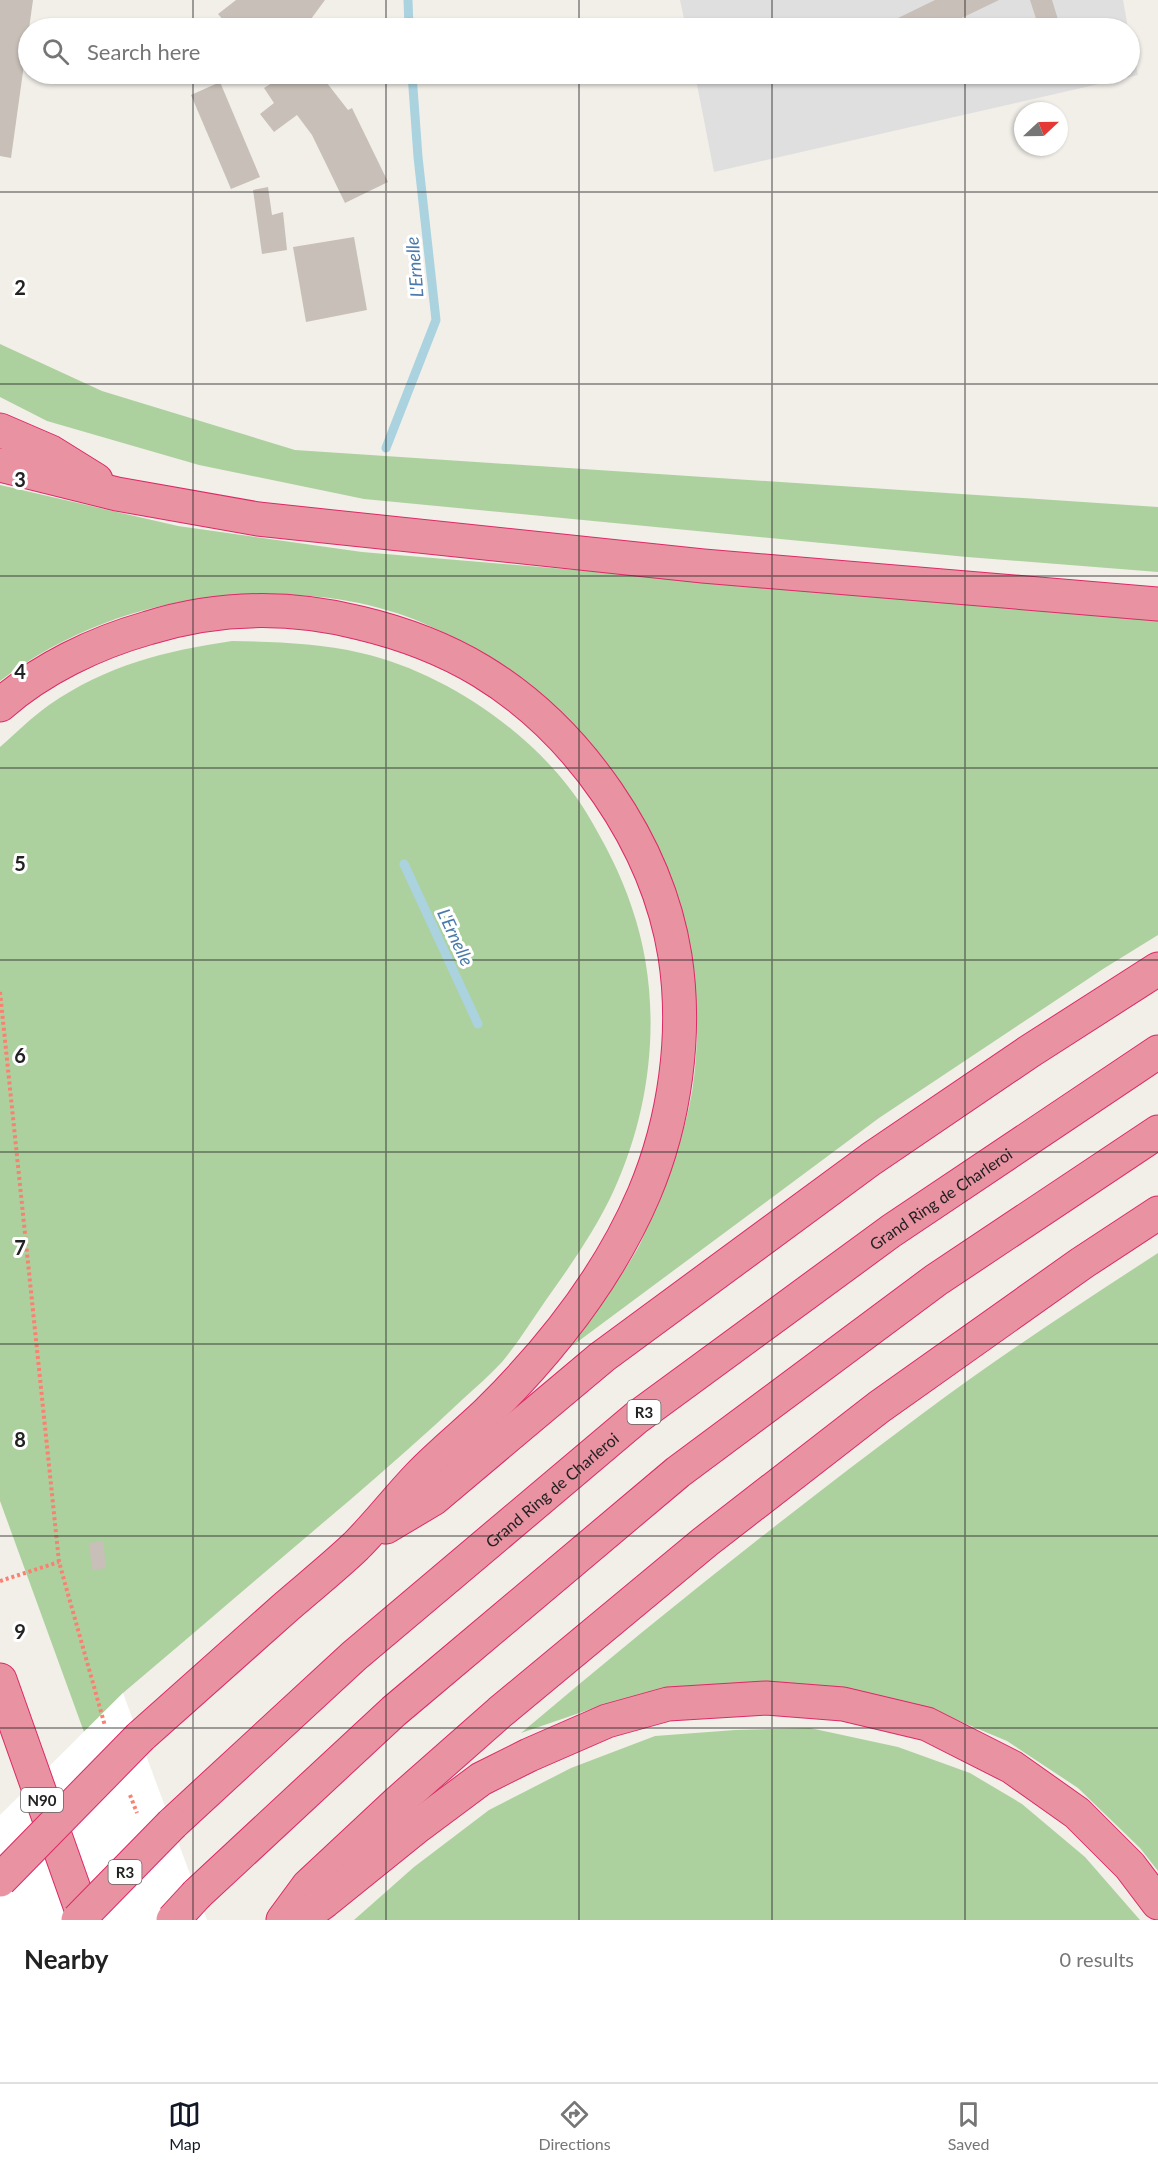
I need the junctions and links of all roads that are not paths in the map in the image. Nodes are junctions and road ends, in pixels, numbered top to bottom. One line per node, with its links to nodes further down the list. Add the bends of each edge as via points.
1 (0, 430): 3 (highway, via 51,452)
2 (0, 465): 3 (highway)
3 (117, 494): 4 (highway, via 258,519 530,549)
4 (1158, 604)
5 (0, 705): 10 (highway, via 71,658 129,633 177,619 272,610 324,614 392,631 481,671 552,727 586,763 615,803 653,880 674,954 678,1032 675,1083 663,1139 644,1194 615,1250 562,1329 520,1378 420,1475)
6 (1158, 969): 10 (highway, via 871,1159 603,1357 433,1499)
7 (1158, 1052): 14 (highway, Grand Ring de Charleroi / R3, bridge, via 891,1231 636,1418 156,1822)
8 (1158, 1132): 16 (highway, bridge, via 936,1280 678,1472 394,1711)
9 (1158, 1213): 17 (highway, via 879,1407 705,1542 398,1802 308,1886)
10 (357, 1545): 12 (highway, bridge, via 140,1737)
11 (0, 1680): 15 (highway, N90)
12 (0, 1880)
13 (1158, 1903): 18 (highway, via 1130,1866 1077,1813 1012,1767 927,1724 843,1704 766,1698 668,1704 607,1721 529,1755 481,1779)
14 (78, 1920)
15 (85, 1920)
16 (173, 1920)
17 (283, 1920)
18 (299, 1920)

